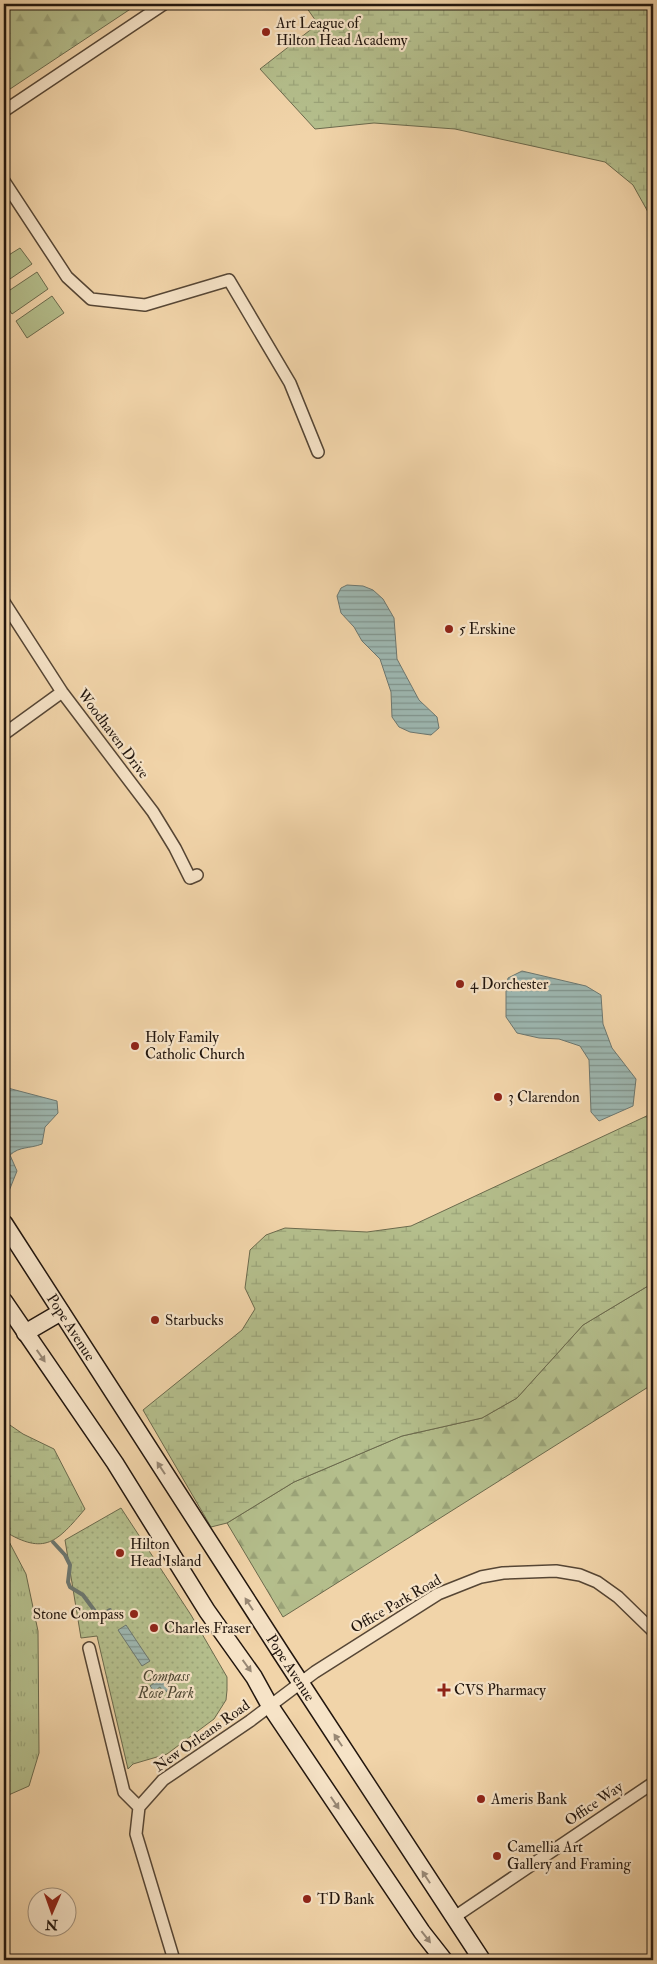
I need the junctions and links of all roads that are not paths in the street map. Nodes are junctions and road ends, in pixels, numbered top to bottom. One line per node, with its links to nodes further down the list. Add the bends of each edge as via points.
1 (164, 4): 2 (street)
2 (4, 111)
3 (4, 181): 4 (street, via 67,277 91,299 145,305 229,280 290,383)
4 (318, 452)
5 (4, 602): 6 (street, Woodhaven Drive)
6 (62, 692): 7 (street); 8 (street, Woodhaven Drive, via 153,812 190,878)
7 (4, 734)
8 (198, 875)
9 (4, 1223): 11 (main road, Pope Avenue)
10 (4, 1301): 12 (main road)
11 (61, 1312): 12 (main road); 15 (main road, Pope Avenue, one-way to 11)
12 (25, 1333): 16 (main road, one-way to 16, via 115,1463 206,1611 254,1677)
13 (653, 1631): 15 (street, Office Park Road, via 618,1596 580,1575 556,1571 503,1573 481,1577 438,1594 353,1646)
14 (89, 1648): 18 (street, via 124,1792)
15 (300, 1684): 16 (street, Office Park Road); 19 (main road, Pope Avenue, one-way to 15)
16 (270, 1706): 18 (street, New Orleans Road, via 163,1780); 21 (main road, one-way to 21)
17 (653, 1783): 19 (street, Office Way)
18 (139, 1807): 20 (street, via 136,1834)
19 (453, 1918): 22 (main road, Pope Avenue)
20 (174, 1960)
21 (444, 1960)
22 (482, 1960)

